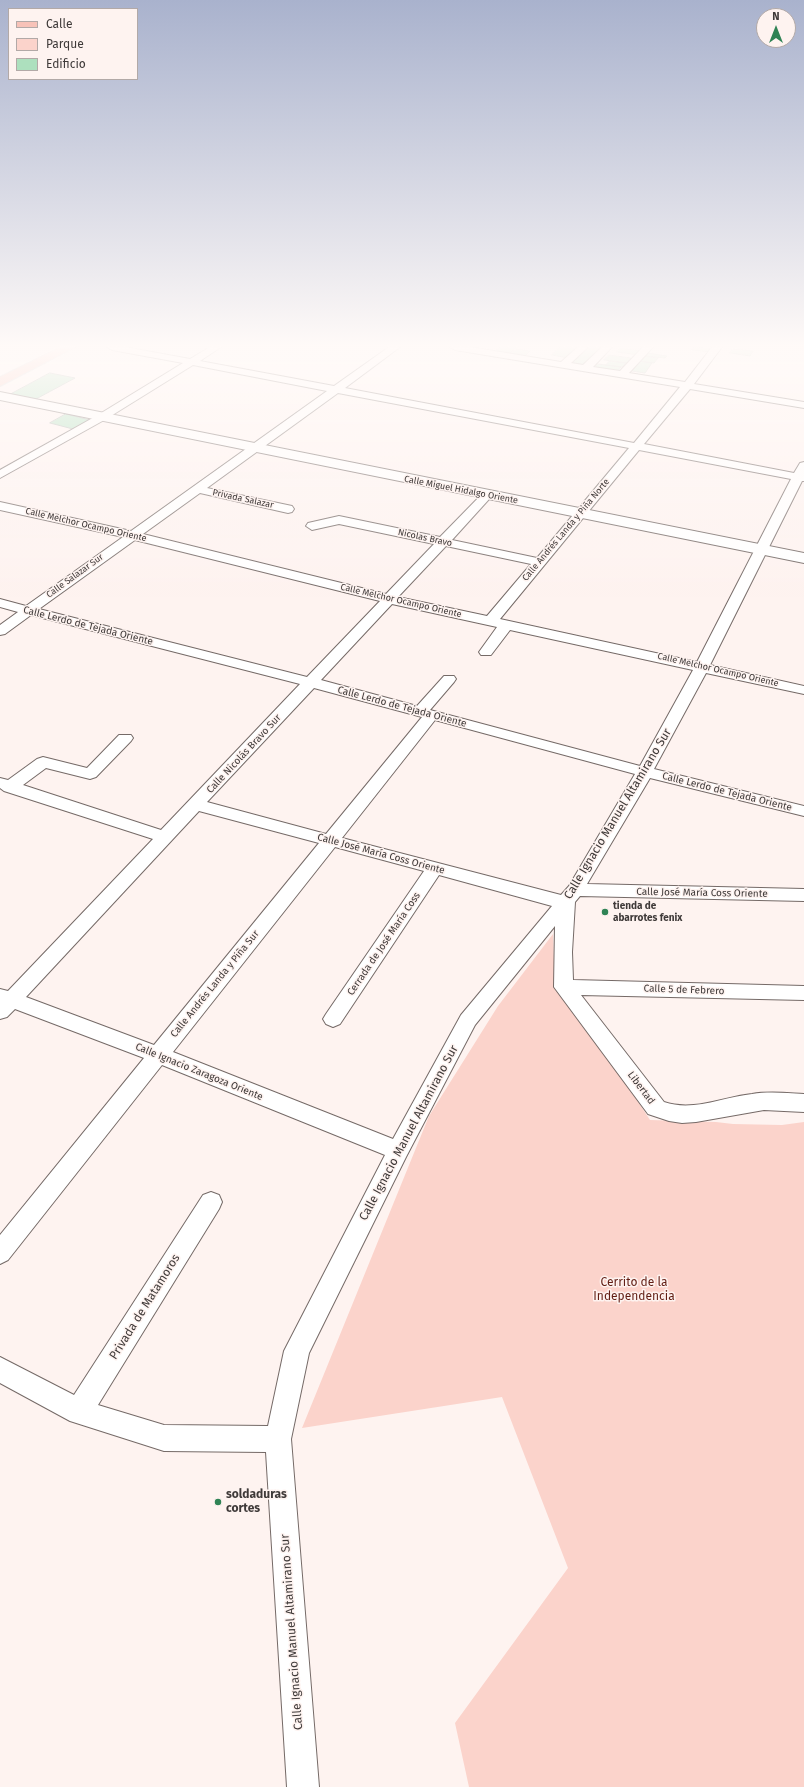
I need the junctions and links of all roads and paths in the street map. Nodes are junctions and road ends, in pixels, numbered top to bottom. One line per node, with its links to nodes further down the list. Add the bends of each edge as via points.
1 (78, 430): 9 (street)
2 (169, 430): 7 (street, Calle Miguel Hidalgo Oriente)
3 (280, 430): 7 (street, Calle Salazar Sur)
4 (554, 430): 6 (street)
5 (649, 430): 6 (street, Calle Andrés Landa y Piña Norte)
6 (636, 446): 10 (street); 15 (street, Calle Andrés Landa y Piña Norte)
7 (256, 448): 11 (street, Calle Salazar Sur); 12 (street, Calle Miguel Hidalgo Oriente)
8 (804, 466): 10 (street, Calle Ignacio Manuel Altamirano Sur)
9 (0, 475)
10 (801, 478): 19 (street, Calle Ignacio Manuel Altamirano Sur)
11 (198, 489): 14 (street, Privada Salazar); 17 (street, Calle Salazar Sur)
12 (487, 495): 15 (street, Calle Miguel Hidalgo Oriente); 18 (street, Calle Nicolás Bravo Sur)
13 (0, 506): 17 (street, Calle Melchor Ocampo Oriente)
14 (288, 509)
15 (579, 514): 19 (street, Calle Miguel Hidalgo Oriente); 21 (street, Calle Andrés Landa y Piña Norte)
16 (312, 526): 18 (street, Nicolas Bravo, via 339,520)
17 (132, 535): 22 (street, Calle Melchor Ocampo Oriente); 24 (street, Calle Salazar Sur)
18 (443, 542): 21 (street, Nicolas Bravo); 22 (street, Calle Nicolás Bravo Sur)
19 (760, 550): 20 (street, Calle Miguel Hidalgo Oriente); 29 (street, Calle Ignacio Manuel Altamirano Sur)
20 (804, 558)
21 (540, 562): 25 (street, Calle Andrés Landa y Piña Norte)
22 (389, 599): 25 (street, Calle Melchor Ocampo Oriente); 31 (street, Calle Nicolás Bravo Sur)
23 (0, 603): 24 (street, Calle Lerdo de Tejada Oriente)
24 (28, 610): 27 (street, Calle Salazar Sur); 31 (street, Calle Lerdo de Tejada Oriente)
25 (491, 621): 26 (street, Calle Melchor Ocampo Oriente)
26 (506, 625): 28 (street); 29 (street, Calle Melchor Ocampo Oriente)
27 (0, 631)
28 (486, 652)
29 (702, 666): 32 (street, Calle Melchor Ocampo Oriente); 35 (street, Calle Ignacio Manuel Altamirano Sur)
30 (449, 679): 33 (street, Calle Andrés Landa y Piña Sur)
31 (310, 682): 33 (street, Calle Lerdo de Tejada Oriente); 37 (street, Calle Nicolás Bravo Sur)
32 (804, 690)
33 (425, 713): 35 (street, Calle Lerdo de Tejada Oriente); 40 (street, Calle Andrés Landa y Piña Sur)
34 (125, 738): 36 (street, via 90,774 44,762)
35 (645, 772): 38 (street, Calle Lerdo de Tejada Oriente); 43 (street, Calle Ignacio Manuel Altamirano Sur)
36 (5, 785): 39 (street)
37 (197, 804): 39 (street, Calle Nicolás Bravo Sur); 40 (street, Calle José María Coss Oriente)
38 (804, 811)
39 (164, 837): 46 (street, Calle Nicolás Bravo Sur)
40 (329, 840): 41 (street, Calle José María Coss Oriente); 48 (street, Calle Andrés Landa y Piña Sur)
41 (434, 869): 43 (street, Calle José María Coss Oriente); 47 (street, Cerrada de José María Coss)
42 (804, 895): 43 (street, Calle José María Coss Oriente)
43 (571, 896): 44 (street, via 563,952); 50 (street, Calle Ignacio Manuel Altamirano Sur, via 468,1020)
44 (564, 987): 45 (street, Calle 5 de Febrero); 49 (street, Libertad, via 656,1108 668,1114 684,1115 764,1101)
45 (804, 993)
46 (4, 1002): 48 (street, Calle Ignacio Zaragoza Oriente)
47 (333, 1019)
48 (158, 1055): 50 (street, Calle Ignacio Zaragoza Oriente); 52 (street, Calle Andrés Landa y Piña Sur)
49 (804, 1103)
50 (398, 1151): 55 (street, Calle Ignacio Manuel Altamirano Sur, via 297,1351)
51 (210, 1202): 54 (street, Privada de Matamoros)
52 (0, 1254)
53 (0, 1370): 54 (street)
54 (79, 1412): 55 (street, via 164,1438)
55 (278, 1439): 56 (street, Calle Ignacio Manuel Altamirano Sur)
56 (303, 1787)

